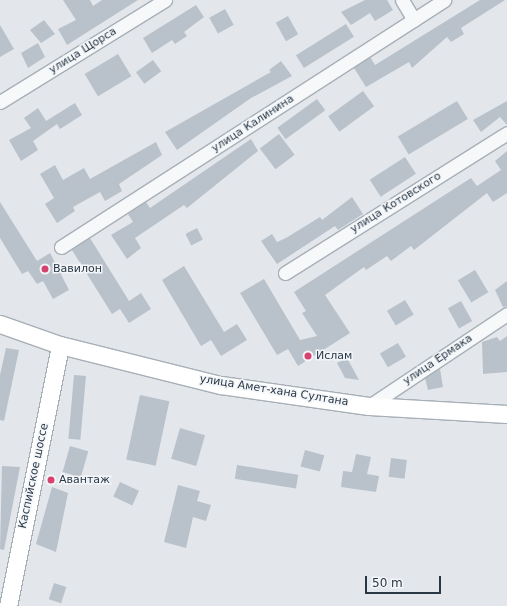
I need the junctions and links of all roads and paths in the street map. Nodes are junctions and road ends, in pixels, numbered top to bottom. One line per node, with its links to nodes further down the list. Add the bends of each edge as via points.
1 (165, 0): 5 (street, улица Щорса)
2 (402, 0): 4 (street)
3 (444, 0): 4 (street, улица Калинина)
4 (414, 20): 7 (street, улица Калинина)
5 (0, 102)
6 (507, 133): 8 (street, улица Котовского)
7 (61, 247)
8 (285, 273)
9 (507, 314): 12 (street, улица Ермака)
10 (0, 324): 11 (main road, улица Амет-хана Султана)
11 (60, 345): 12 (main road, улица Амет-хана Султана, via 221,385); 14 (main road, Каспийское шоссе)
12 (369, 406): 13 (main road, улица Амет-хана Султана)
13 (507, 414)
14 (8, 606)

